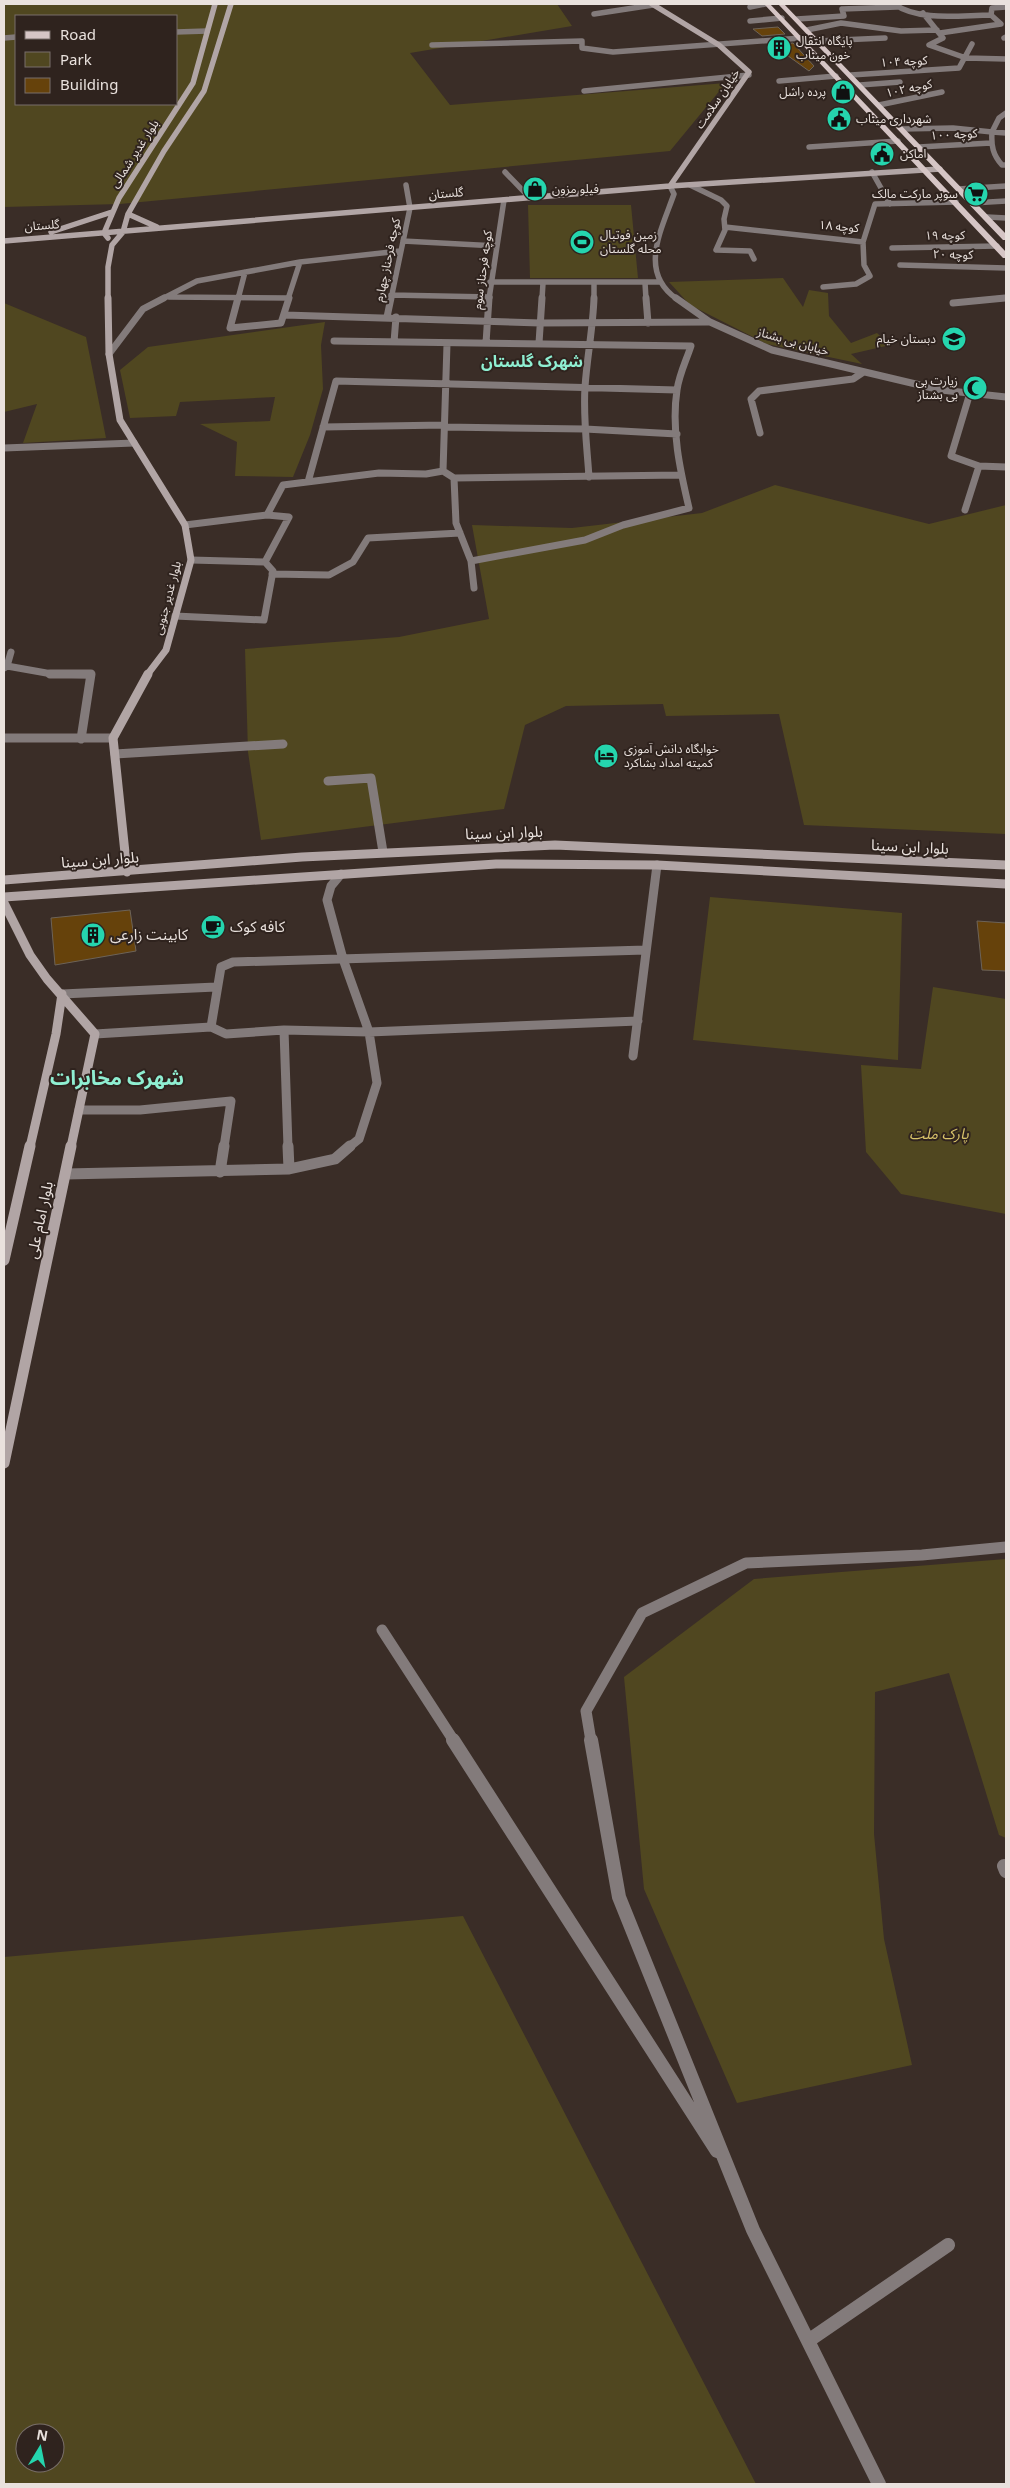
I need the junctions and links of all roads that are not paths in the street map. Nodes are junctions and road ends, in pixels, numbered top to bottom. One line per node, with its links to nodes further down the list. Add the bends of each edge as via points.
1 (215, 4): 17 (main road, بلوار غدیر شمالی)
2 (231, 4): 63 (main road, بلوار غدیر شمالی, via 204,91)
3 (652, 4): 10 (street); 25 (main road, خیابان سلامت)
4 (766, 4): 7 (street); 12 (main road)
5 (781, 4): 13 (main road)
6 (895, 5): 9 (street, via 911,13); 13 (street, via 842,9 844,16)
7 (750, 7)
8 (1006, 7): 11 (street, via 992,8)
9 (923, 13): 11 (street); 19 (street)
10 (594, 14)
11 (991, 15): 15 (street)
12 (782, 18): 14 (street); 20 (main road)
13 (797, 19): 16 (main road)
14 (750, 21)
15 (1004, 23): 19 (street)
16 (807, 30): 19 (street, via 841,23); 22 (main road)
17 (207, 31): 18 (street); 62 (main road, بلوار غدیر شمالی, via 193,83)
18 (178, 32)
19 (939, 32): 26 (street, via 944,38 929,46)
20 (801, 38): 25 (street); 30 (main road)
21 (885, 38): 22 (street)
22 (818, 41): 28 (main road)
23 (972, 44): 26 (street)
24 (432, 45): 25 (street, via 582,41 582,48 613,52)
25 (719, 45): 29 (main road, خیابان سلامت, via 747,68)
26 (965, 59): 27 (street); 28 (street, کوچه ۱۰۴, via 959,68)
27 (1006, 59)
28 (850, 75): 33 (main road)
29 (749, 76): 34 (street); 52 (main road, خیابان سلامت)
30 (836, 76): 31 (street); 41 (main road)
31 (779, 81)
32 (900, 82): 33 (street)
33 (860, 85): 36 (main road)
34 (584, 91)
35 (942, 92): 36 (street, کوچه ۱۰۲)
36 (879, 105): 38 (main road)
37 (1006, 113): 39 (street, via 999,118)
38 (902, 129): 39 (street, via 953,128); 44 (main road)
39 (992, 132): 40 (street); 42 (street)
40 (1006, 133)
41 (898, 141): 43 (street); 47 (main road)
42 (991, 144): 44 (street, کوچه ۱۰۰); 45 (street, via 995,157)
43 (809, 146)
44 (919, 146): 46 (main road)
45 (1006, 165)
46 (938, 167): 47 (main road, گلستان); 54 (main road)
47 (923, 168): 49 (main road, گلستان); 58 (main road)
48 (505, 172): 55 (street)
49 (872, 172): 51 (main road, گلستان); 60 (street)
50 (406, 185): 61 (street)
51 (690, 185): 52 (main road, گلستان); 66 (street, via 728,206)
52 (670, 186): 55 (main road, گلستان); 87 (street, via 674,194 655,255)
53 (1006, 186): 54 (street)
54 (959, 189): 59 (main road)
55 (530, 198): 56 (main road, گلستان)
56 (504, 200): 61 (main road, گلستان); 76 (street, کوچه فرحناز سوم)
57 (1006, 201): 59 (street)
58 (956, 202): 60 (street, کوچه ۱۸); 77 (main road)
59 (972, 203): 64 (main road)
60 (890, 204): 74 (street, کوچه ۱۸, via 876,204)
61 (410, 208): 67 (main road, گلستان); 73 (street, کوچه فرحناز چهارم)
62 (112, 212): 69 (main road, بلوار غدیر شمالی); 70 (main road)
63 (128, 214): 67 (main road); 68 (main road, بلوار غدیر شمالی)
64 (987, 217): 65 (street); 71 (main road)
65 (1006, 218)
66 (725, 226): 74 (street, کوچه ۱۸); 81 (street, via 716,250 750,251)
67 (163, 229): 68 (main road, گلستان)
68 (123, 232): 69 (main road, گلستان); 75 (main road)
69 (104, 233): 70 (main road, گلستان); 75 (main road)
70 (33, 238): 72 (main road, گلستان)
71 (1006, 238)
72 (4, 241)
73 (403, 241): 76 (street); 79 (street, کوچه فرحناز چهارم)
74 (863, 242): 91 (street, via 864,265 870,276 856,284)
75 (112, 245): 113 (main road, بلوار غدیر جنوبی, via 108,267)
76 (497, 246): 86 (street, کوچه فرحناز سوم)
77 (997, 246): 78 (street, کوچه ۱۹); 80 (main road)
78 (892, 248)
79 (400, 251): 82 (street); 92 (street, کوچه فرحناز چهارم)
80 (1006, 256)
81 (754, 259)
82 (300, 262): 85 (street); 96 (street)
83 (900, 265): 84 (street, کوچه ۲۰)
84 (1006, 268)
85 (245, 272): 93 (street, via 197,281); 95 (street)
86 (490, 282): 88 (street); 94 (street, کوچه فرحناز سوم)
87 (659, 282): 90 (street); 103 (street, خیابان بی بشناز, via 679,302)
88 (543, 283): 89 (street); 104 (street)
89 (594, 283): 90 (street); 105 (street)
90 (645, 283): 106 (street)
91 (823, 287)
92 (391, 295): 94 (street); 100 (street, کوچه فرحناز چهارم)
93 (165, 297): 95 (street); 113 (street, via 143,309)
94 (490, 297): 102 (street, کوچه فرحناز سوم)
95 (238, 298): 96 (street); 99 (street, via 230,328 281,323)
96 (288, 298): 99 (street)
97 (1006, 298): 98 (street)
98 (953, 303)
99 (285, 315): 100 (street)
100 (387, 317): 101 (street)
101 (396, 317): 102 (street); 108 (street)
102 (487, 321): 104 (street); 109 (street, کوچه فرحناز سوم)
103 (710, 322): 106 (street); 114 (street, خیابان بی بشناز, via 772,350)
104 (540, 323): 105 (street); 110 (street)
105 (594, 323): 106 (street); 112 (street)
106 (648, 323)
107 (334, 341): 108 (street)
108 (394, 342): 111 (street)
109 (486, 343): 110 (street); 111 (street)
110 (539, 343): 112 (street)
111 (447, 344): 115 (street)
112 (591, 344): 116 (street); 117 (street, via 692,346)
113 (109, 354): 125 (main road, بلوار غدیر جنوبی, via 120,420)
114 (862, 373): 118 (street, خیابان بی بشناز, via 915,386); 123 (street, via 853,379 759,391 751,399)
115 (446, 384): 116 (street); 120 (street); 121 (street, via 336,382)
116 (585, 387): 117 (street); 122 (street)
117 (676, 390): 124 (street)
118 (970, 393): 119 (street, خیابان بی بشناز); 127 (street, via 951,456)
119 (1006, 397)
120 (444, 426): 121 (street); 122 (street); 129 (street)
121 (323, 427): 133 (street)
122 (585, 429): 124 (street); 131 (street)
123 (760, 433)
124 (678, 434): 130 (street)
125 (134, 444): 126 (street); 136 (main road, بلوار غدیر جنوبی)
126 (4, 448)
127 (979, 466): 128 (street); 134 (street)
128 (1006, 467)
129 (443, 471): 132 (street); 133 (street, via 378,473)
130 (681, 475): 131 (street); 139 (street, via 690,508 623,525 585,540)
131 (589, 476): 132 (street)
132 (454, 478): 137 (street, via 456,523)
133 (308, 482): 135 (street, via 283,485)
134 (966, 510)
135 (267, 515): 136 (street); 140 (street, via 289,517)
136 (185, 525): 138 (main road, بلوار غدیر جنوبی)
137 (460, 533): 139 (street); 141 (street, via 368,538 354,562 329,575)
138 (190, 560): 140 (street); 143 (main road, بلوار غدیر جنوبی)
139 (471, 561): 142 (street)
140 (266, 562): 141 (street)
141 (272, 574): 143 (street, via 264,620)
142 (474, 588)
143 (175, 616): 147 (main road, بلوار غدیر جنوبی, via 166,650 147,675)
144 (11, 652): 145 (street)
145 (6, 667): 148 (street, via 52,674 92,674)
146 (4, 738): 148 (street)
147 (113, 738): 148 (street); 150 (main road)
148 (81, 739)
149 (283, 744): 150 (street)
150 (115, 754): 155 (main road)
151 (328, 781): 152 (street, via 371,778)
152 (383, 852): 154 (main road, بلوار ابن سینا, via 555,845); 155 (main road, بلوار ابن سینا)
153 (657, 865): 156 (main road, بلوار ابن سینا, via 496,864); 158 (main road, بلوار ابن سینا); 161 (street)
154 (1006, 865)
155 (128, 872): 157 (main road, بلوار ابن سینا)
156 (341, 874): 159 (main road, بلوار ابن سینا); 162 (street, via 331,886 327,900)
157 (4, 880)
158 (1006, 884)
159 (4, 897)
160 (4, 903): 164 (main road, via 30,955)
161 (646, 950): 162 (street); 165 (street)
162 (343, 959): 163 (street, via 233,962 221,967); 168 (street)
163 (216, 987): 164 (street); 166 (street)
164 (62, 994): 169 (main road); 175 (main road, بلوار امام علی, via 56,1034)
165 (638, 1021): 168 (street); 170 (street)
166 (211, 1027): 167 (street, via 226,1034); 169 (street)
167 (284, 1030): 168 (street); 172 (street)
168 (369, 1032): 172 (street, via 377,1082 359,1139 335,1159)
169 (95, 1034): 171 (main road, بلوار امام علی)
170 (633, 1056)
171 (79, 1110): 173 (street, via 140,1110 231,1101); 174 (main road, بلوار امام علی)
172 (289, 1168): 173 (street)
173 (220, 1172): 174 (street)
174 (66, 1174): 176 (main road, بلوار امام علی)
175 (4, 1260)
176 (4, 1464)
177 (1006, 1548): 179 (street, via 746,1563 642,1613 586,1711 620,1897)
178 (382, 1630): 179 (street)
179 (730, 2171): 181 (street, via 753,2230)
180 (948, 2245): 181 (street)
181 (808, 2341): 182 (street)
182 (878, 2484)

